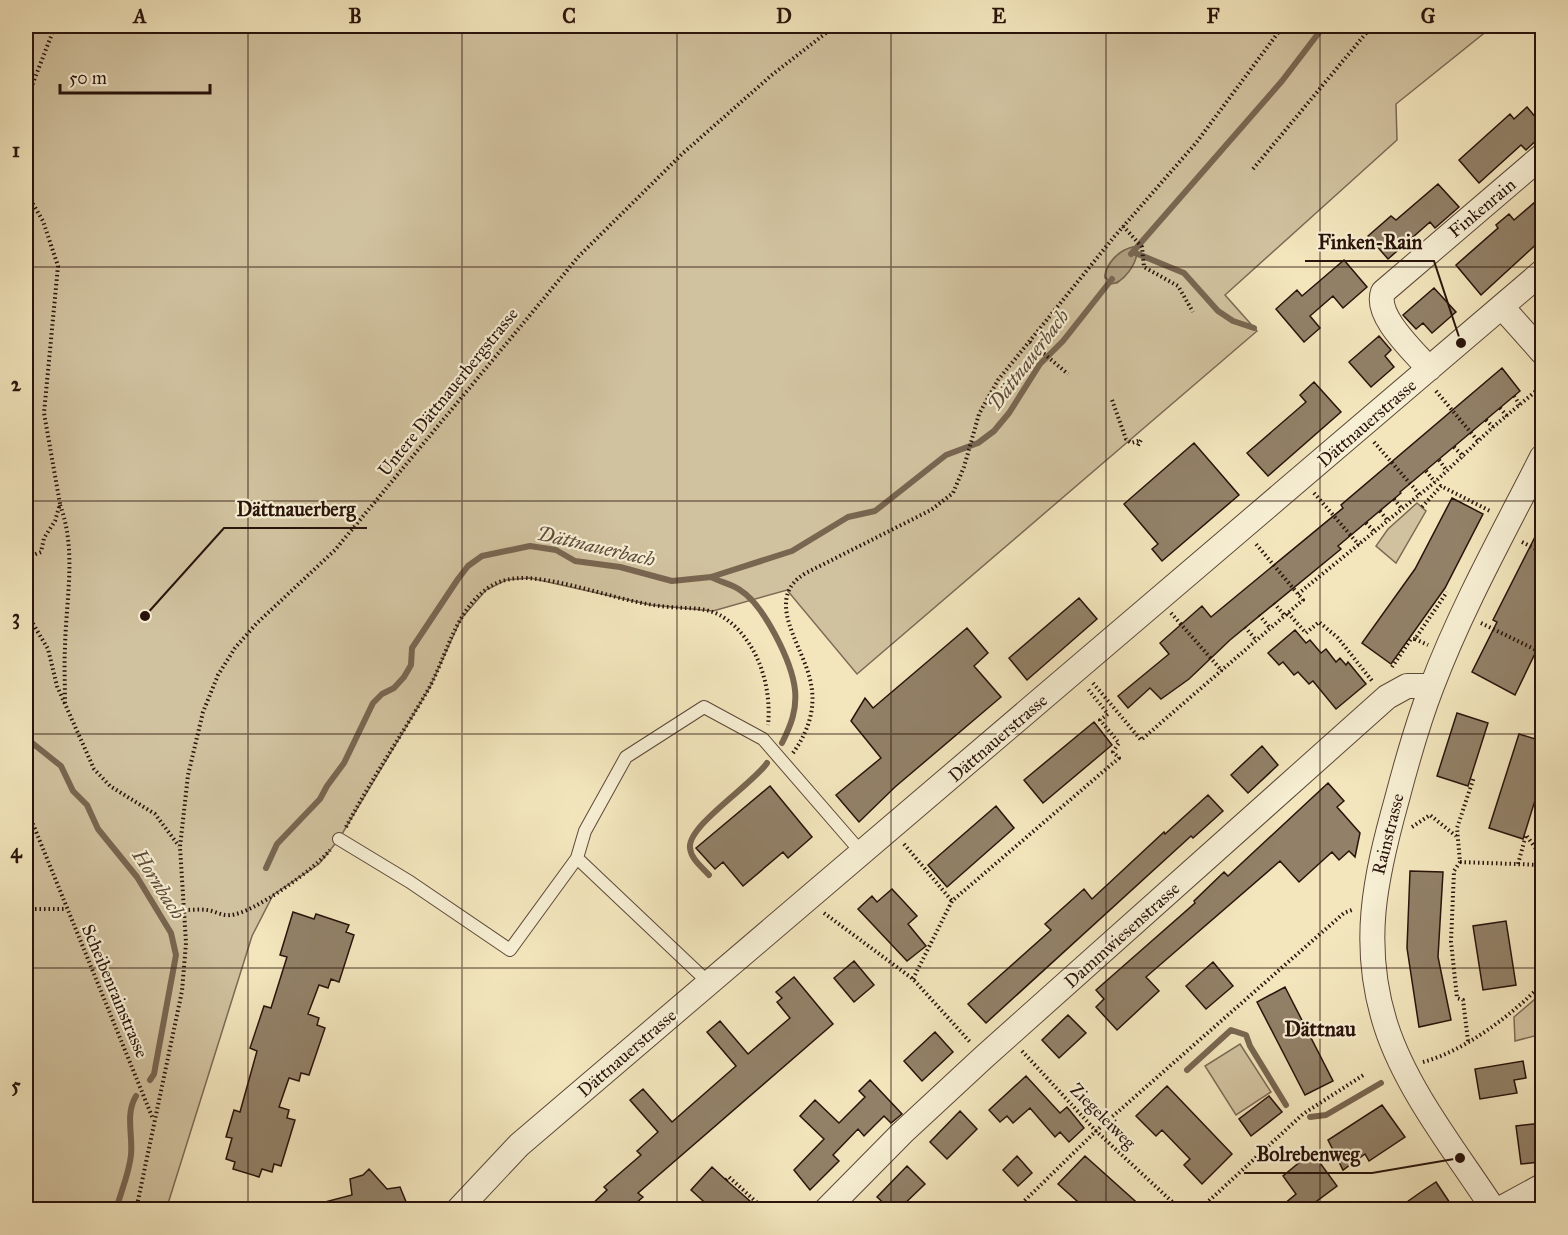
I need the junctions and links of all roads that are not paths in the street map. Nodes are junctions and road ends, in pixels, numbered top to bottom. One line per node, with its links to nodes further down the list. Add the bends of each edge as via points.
1 (1542, 156): 5 (street, Finkenrain, via 1383,292 1385,316)
2 (1542, 272): 3 (street, Dättnauerstrasse)
3 (1502, 307): 4 (street); 5 (street, Dättnauerstrasse)
4 (1542, 352)
5 (1431, 378): 9 (street, Dättnauerstrasse, via 1362,428)
6 (1542, 457): 7 (street, Rainstrasse)
7 (1432, 686): 14 (street, Dammwiesenstrasse, via 1407,686 1388,697 984,1058); 15 (street, Rainstrasse, via 1382,852 1373,904 1374,968 1380,1006 1396,1053 1419,1095)
8 (339, 839): 10 (lane, via 510,950)
9 (861, 852): 10 (lane, via 763,740 704,707 626,757 585,831); 11 (street, Dättnauerstrasse)
10 (577, 858): 11 (lane)
11 (709, 982): 13 (street, Dättnauerstrasse, via 519,1145)
12 (1542, 1186): 15 (street)
13 (458, 1209)
14 (826, 1209)
15 (1496, 1209)

